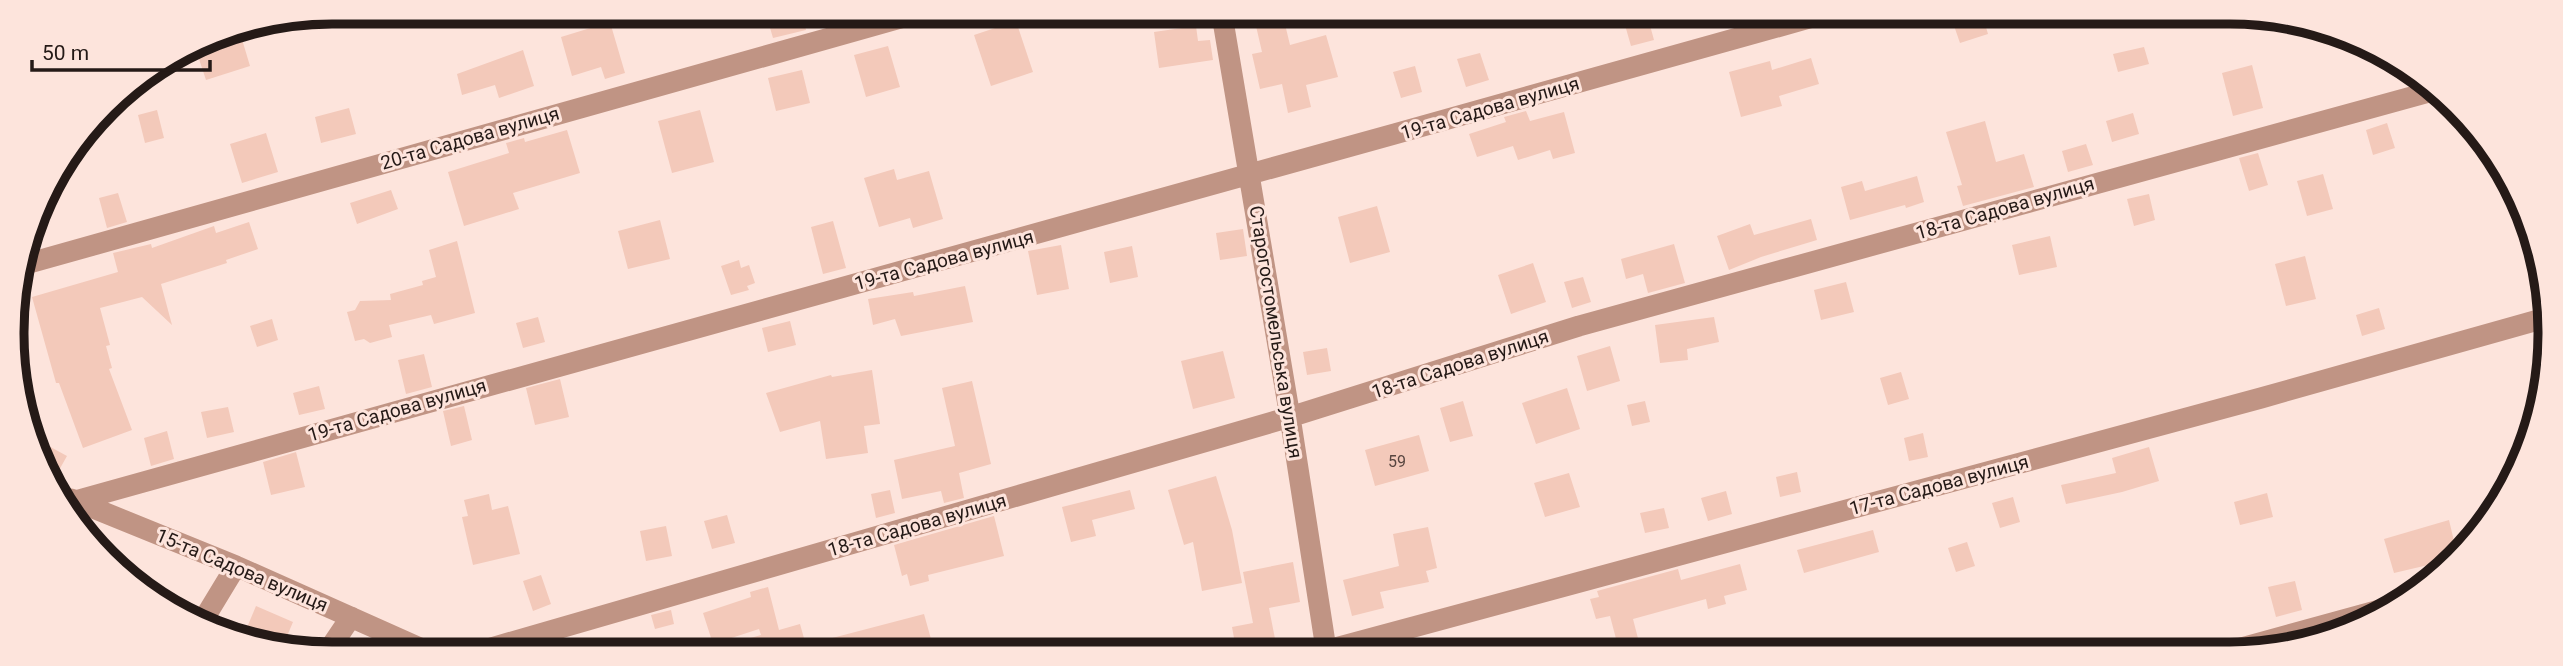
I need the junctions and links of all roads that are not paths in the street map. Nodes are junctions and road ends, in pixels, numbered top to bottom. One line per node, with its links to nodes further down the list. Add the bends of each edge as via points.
1 (879, 24): 6 (street, 20-та Садова вулиця)
2 (1225, 24): 5 (street, Старогостомельська вулиця)
3 (1788, 24): 5 (street, 19-та Садова вулиця)
4 (2424, 93): 8 (street, 18-та Садова вулиця, via 1579,326)
5 (1250, 176): 8 (street, Старогостомельська вулиця); 9 (street, 19-та Садова вулиця)
6 (33, 262)
7 (2538, 320): 20 (street, 17-та Садова вулиця)
8 (1290, 417): 18 (street, 18-та Садова вулиця); 19 (street, Старогостомельська вулиця)
9 (72, 497)
10 (74, 500): 11 (street, 15-та Садова вулиця)
11 (236, 566): 12 (street); 13 (street, 15-та Садова вулиця)
12 (207, 614)
13 (351, 617): 16 (street); 17 (street, 15-та Садова вулиця)
14 (2342, 620): 15 (street)
15 (2278, 638)
16 (334, 642)
17 (407, 642)
18 (512, 642)
19 (1325, 642)
20 (1358, 642)

